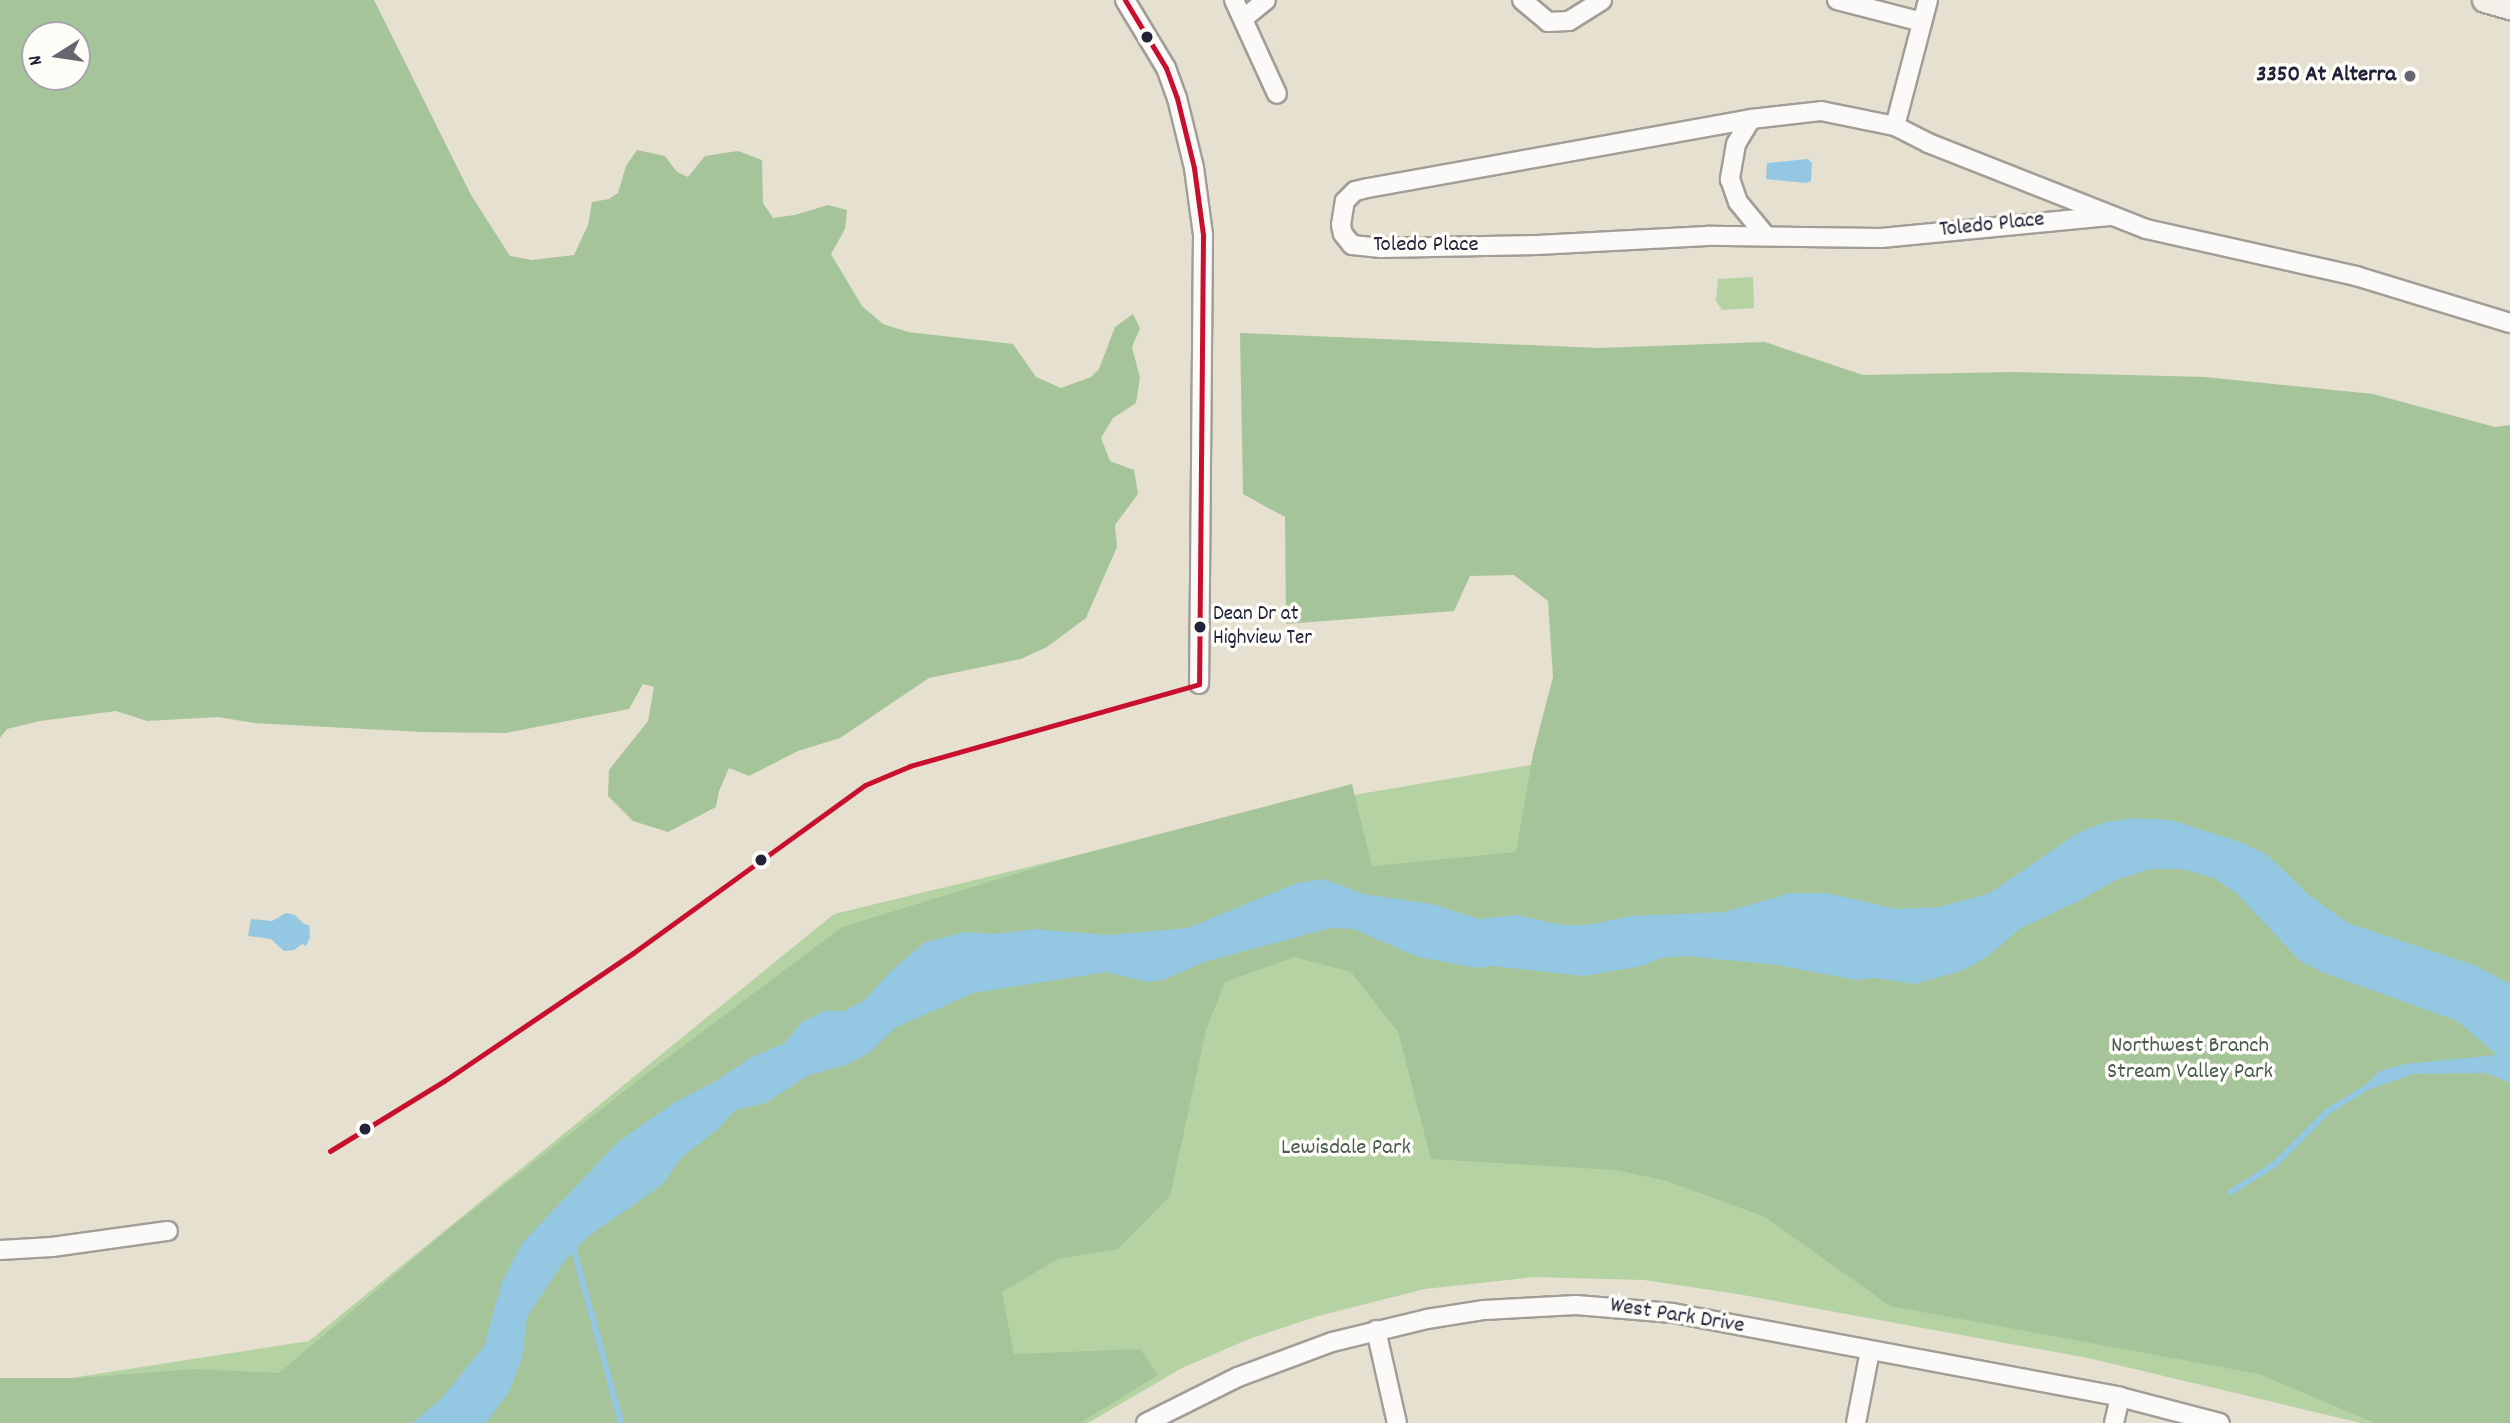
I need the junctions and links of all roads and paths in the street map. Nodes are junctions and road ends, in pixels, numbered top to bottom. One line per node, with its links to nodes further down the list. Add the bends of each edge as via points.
1 (1125, 0): 18 (street, via 1166,68 1177,99 1194,168 1203,234)
2 (1234, 0): 10 (street)
3 (1266, 0): 10 (street)
4 (1522, 0): 5 (street, via 1548,22 1569,21)
5 (1602, 0)
6 (1837, 0): 11 (street)
7 (1928, 0): 11 (street)
8 (2485, 0): 9 (street)
9 (2510, 7)
10 (1244, 18): 12 (street)
11 (1922, 22): 14 (street)
12 (1276, 94)
13 (1751, 119): 14 (street, Toledo Place, via 1821,111); 16 (street, via 1736,144 1730,179 1738,202); 16 (street, Toledo Place, via 1355,191 1345,201 1341,225 1352,245 1381,248)
14 (1895, 126): 15 (street, Toledo Place)
15 (2109, 216): 16 (street, Toledo Place, via 1881,238); 17 (street, Toledo Place, via 2146,229 2356,276)
16 (1766, 236)
17 (2510, 323)
18 (1199, 684)
19 (168, 1231): 20 (street)
20 (0, 1250)
21 (1377, 1330): 22 (street, West Park Drive, via 1484,1310 1613,1306 1673,1313); 24 (street, West Park Drive, via 1271,1363); 25 (street)
22 (1870, 1352): 23 (street, West Park Drive); 26 (street)
23 (2120, 1397): 27 (street); 28 (street, West Park Drive)
24 (1146, 1423)
25 (1397, 1423)
26 (1856, 1423)
27 (2114, 1423)
28 (2220, 1423)

